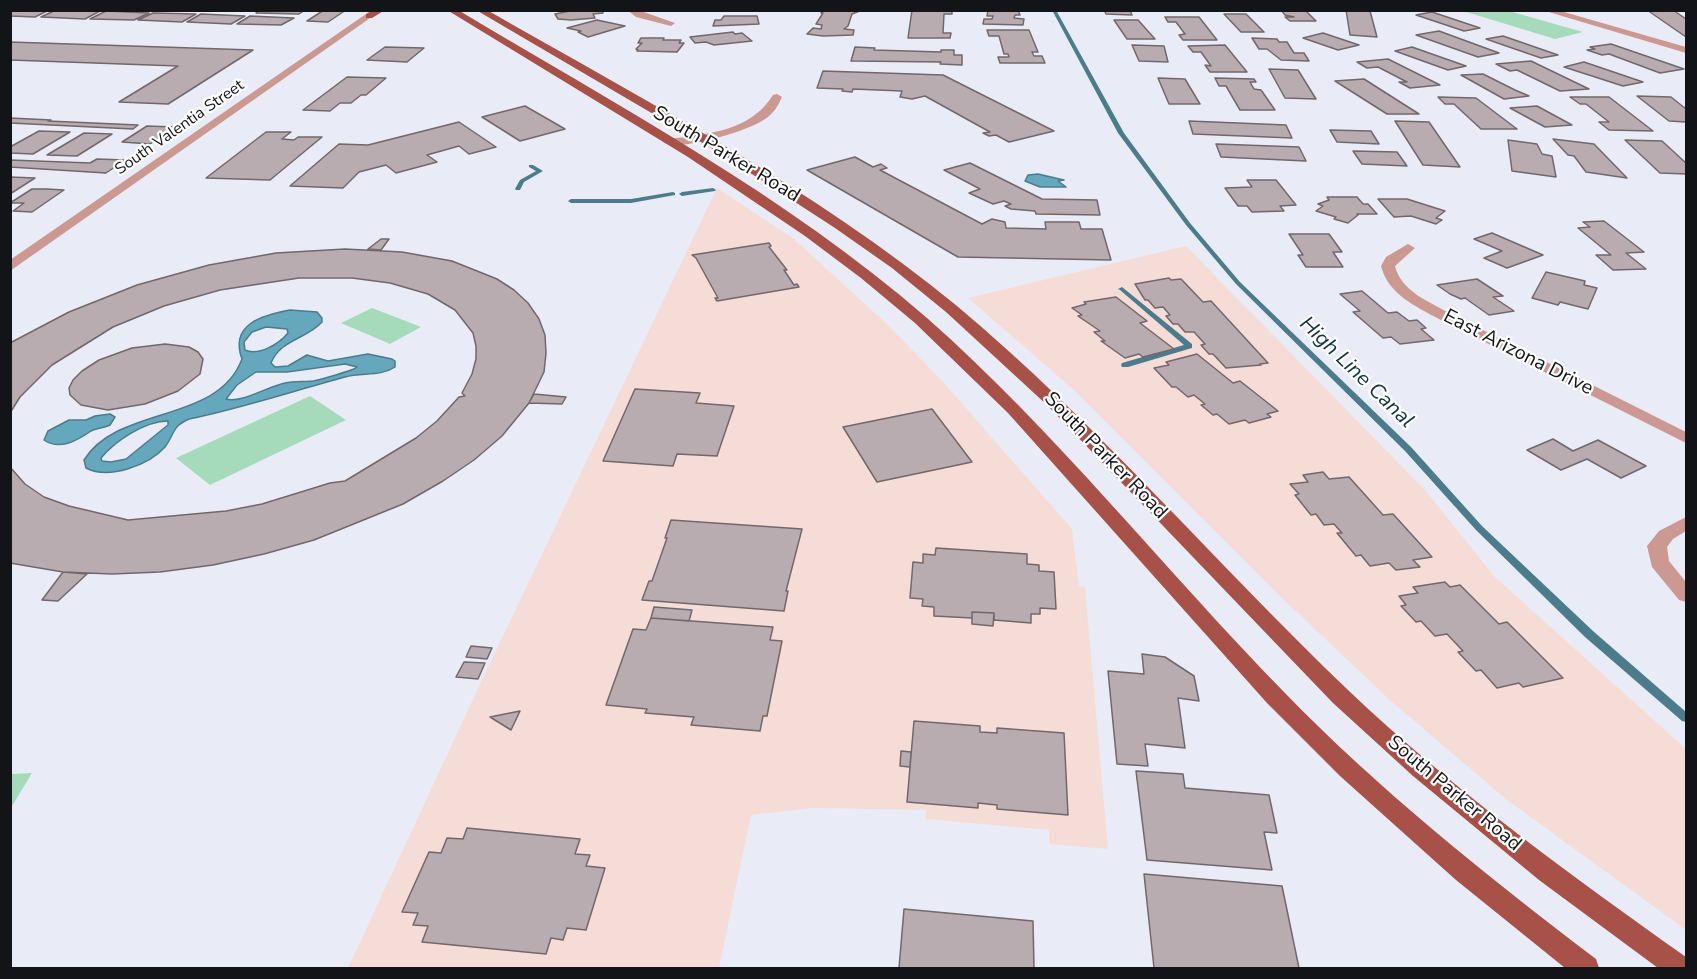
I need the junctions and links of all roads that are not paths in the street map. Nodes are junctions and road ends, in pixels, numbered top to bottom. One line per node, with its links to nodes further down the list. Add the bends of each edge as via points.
1 (381, 10): 6 (main road)
2 (451, 10): 11 (main road, South Parker Road)
3 (480, 10): 10 (main road, South Parker Road)
4 (631, 10): 7 (street)
5 (1546, 10): 8 (street)
6 (371, 13): 13 (street, South Valentia Street)
7 (671, 23)
8 (1686, 50)
9 (777, 97): 10 (street, via 772,109 750,124)
10 (695, 136): 11 (street); 18 (main road, South Parker Road, via 848,230 952,310 1053,402 1282,639 1394,746 1518,848)
11 (669, 142): 17 (main road, South Parker Road, via 815,236 922,322 1015,411 1296,718 1418,832)
12 (1408, 248): 14 (street, East Arizona Drive, via 1388,266 1392,279 1408,295)
13 (10, 267)
14 (1686, 438)
15 (1686, 523): 16 (street, via 1666,535 1657,546 1659,562)
16 (1686, 595)
17 (1586, 969)
18 (1679, 969)

